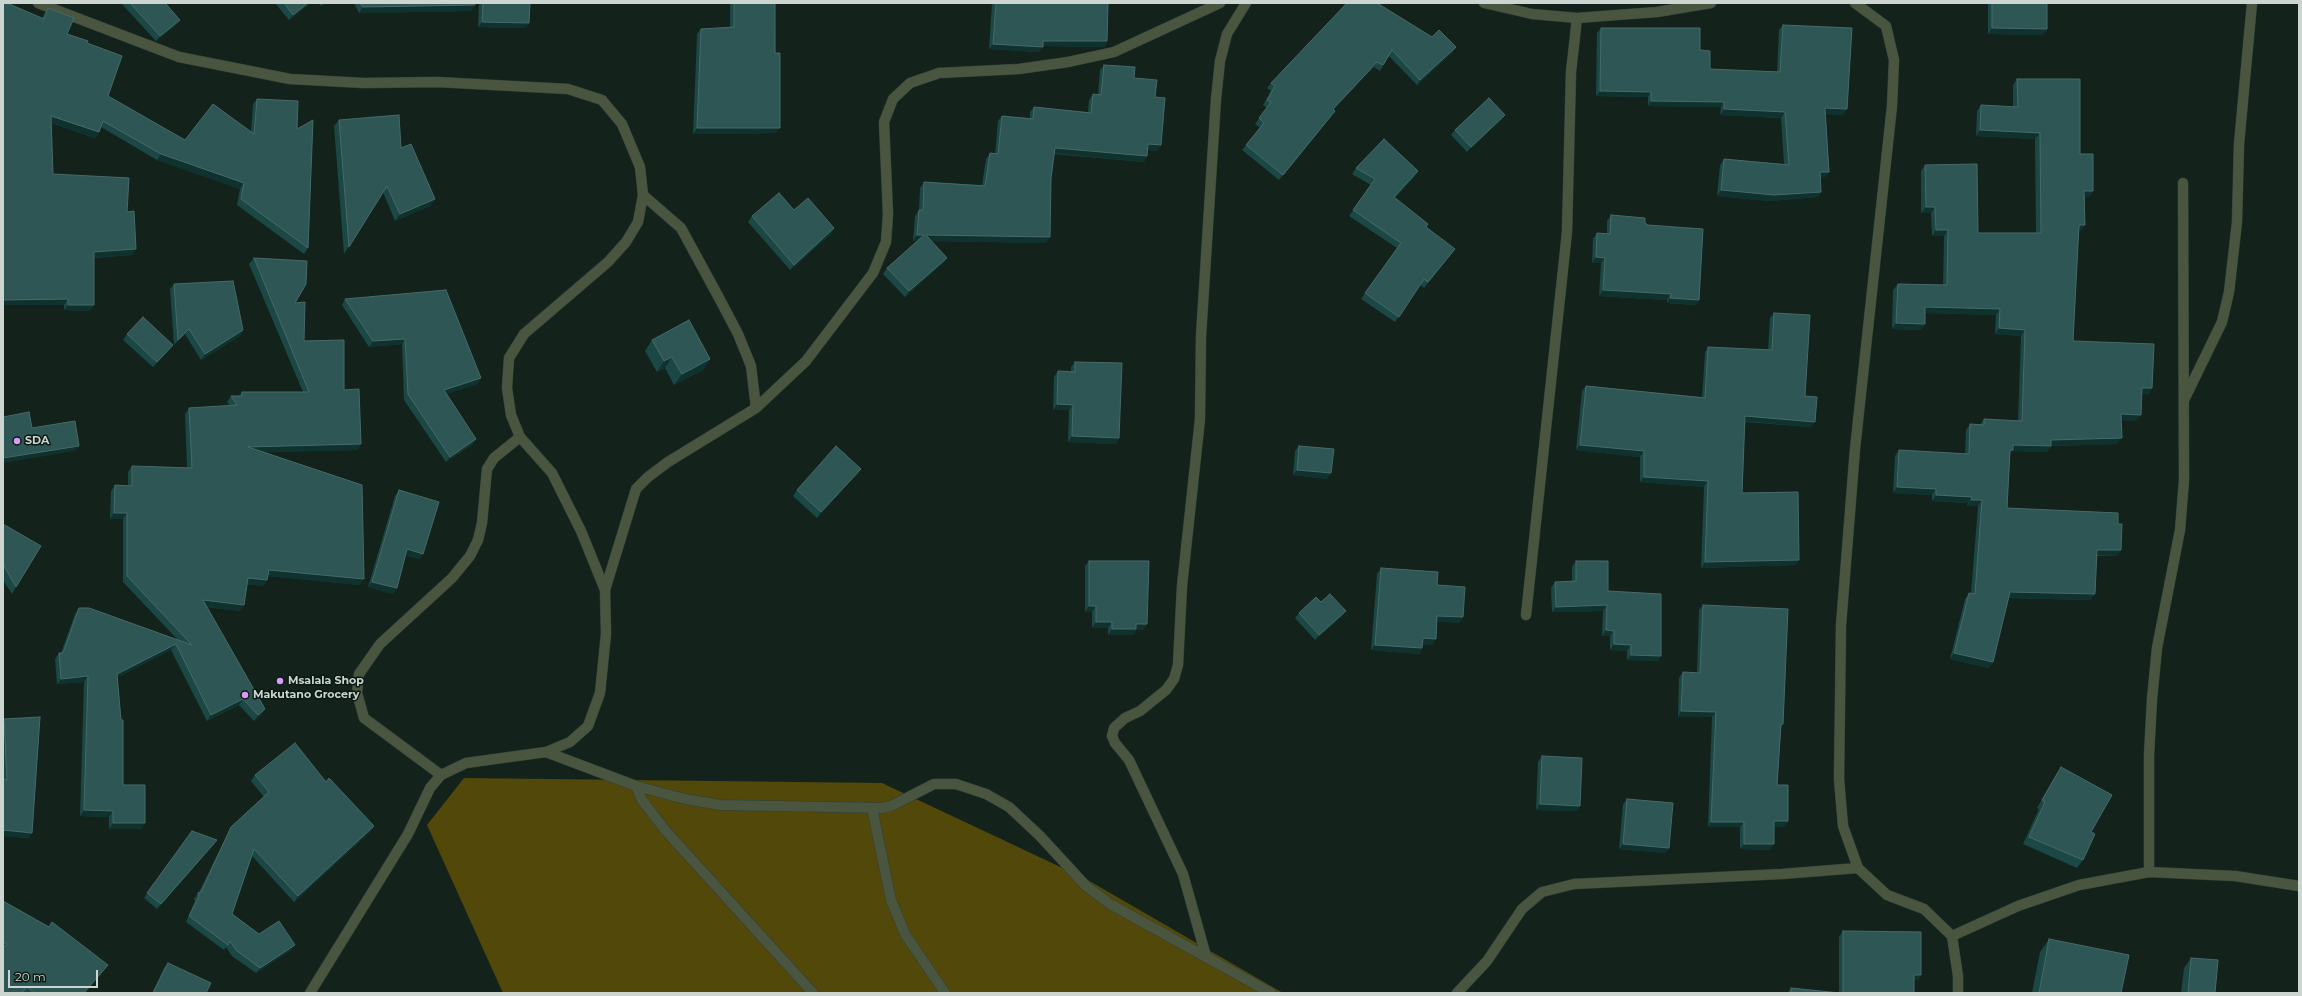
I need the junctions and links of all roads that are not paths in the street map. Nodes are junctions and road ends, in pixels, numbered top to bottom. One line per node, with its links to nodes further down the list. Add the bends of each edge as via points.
1 (38, 3): 10 (street, via 179,57 290,79 364,83 437,82 568,89 602,100 622,124 640,167)
2 (1220, 3): 12 (street, via 1114,52 1019,69 939,73 910,83 893,99 884,122 888,214 886,242 873,273 806,361)
3 (1246, 3): 24 (street, via 1227,34 1220,61 1216,99 1201,336 1200,419 1182,586 1178,665 1174,679 1166,690 1140,711 1125,718 1114,728 1112,736 1114,743 1129,760 1183,874)
4 (1484, 3): 8 (street, via 1532,14)
5 (1711, 3): 8 (street, via 1656,12)
6 (1855, 3): 20 (street, via 1886,26 1894,60 1892,106 1855,449 1841,625 1839,779 1843,826)
7 (2252, 3): 11 (street, via 2239,144 2237,222 2229,292 2222,322)
8 (1577, 18): 15 (street, via 1571,66 1567,232)
9 (2183, 184): 11 (street)
10 (643, 195): 12 (street, via 681,228 718,296 751,366); 13 (street, via 638,222 626,242 608,262 524,334 509,358 507,388 510,408)
11 (2184, 400): 21 (street, via 2184,480 2180,530 2158,648 2152,699 2149,756)
12 (756, 408): 14 (street, via 668,462 636,489)
13 (520, 437): 14 (street, via 552,473 581,531); 17 (street, via 494,458 487,469 482,523 478,540 470,556 452,578 380,644 359,674 357,693 364,718)
14 (605, 590): 16 (street, via 606,634 600,693 588,726 570,742)
15 (1526, 615)
16 (546, 752): 17 (street, via 466,763); 18 (street)
17 (441, 775): 25 (street, via 430,788 408,834)
18 (636, 786): 19 (street, via 685,799 721,804); 26 (street, via 642,800 665,830)
19 (872, 808): 24 (street, via 891,806 934,784 956,784 986,794 1009,808 1040,836 1086,886 1110,904); 27 (street, via 891,900 905,934)
20 (1858, 868): 23 (street, via 1887,895 1924,909); 29 (street, via 1574,884 1542,892 1522,909 1487,961)
21 (2149, 872): 22 (street, via 2235,876); 23 (street, via 2079,885 2018,906)
22 (2299, 886)
23 (1952, 936): 30 (street)
24 (1206, 956): 28 (street)
25 (310, 993)
26 (813, 993)
27 (944, 993)
28 (1271, 993)
29 (1457, 993)
30 (1958, 993)

